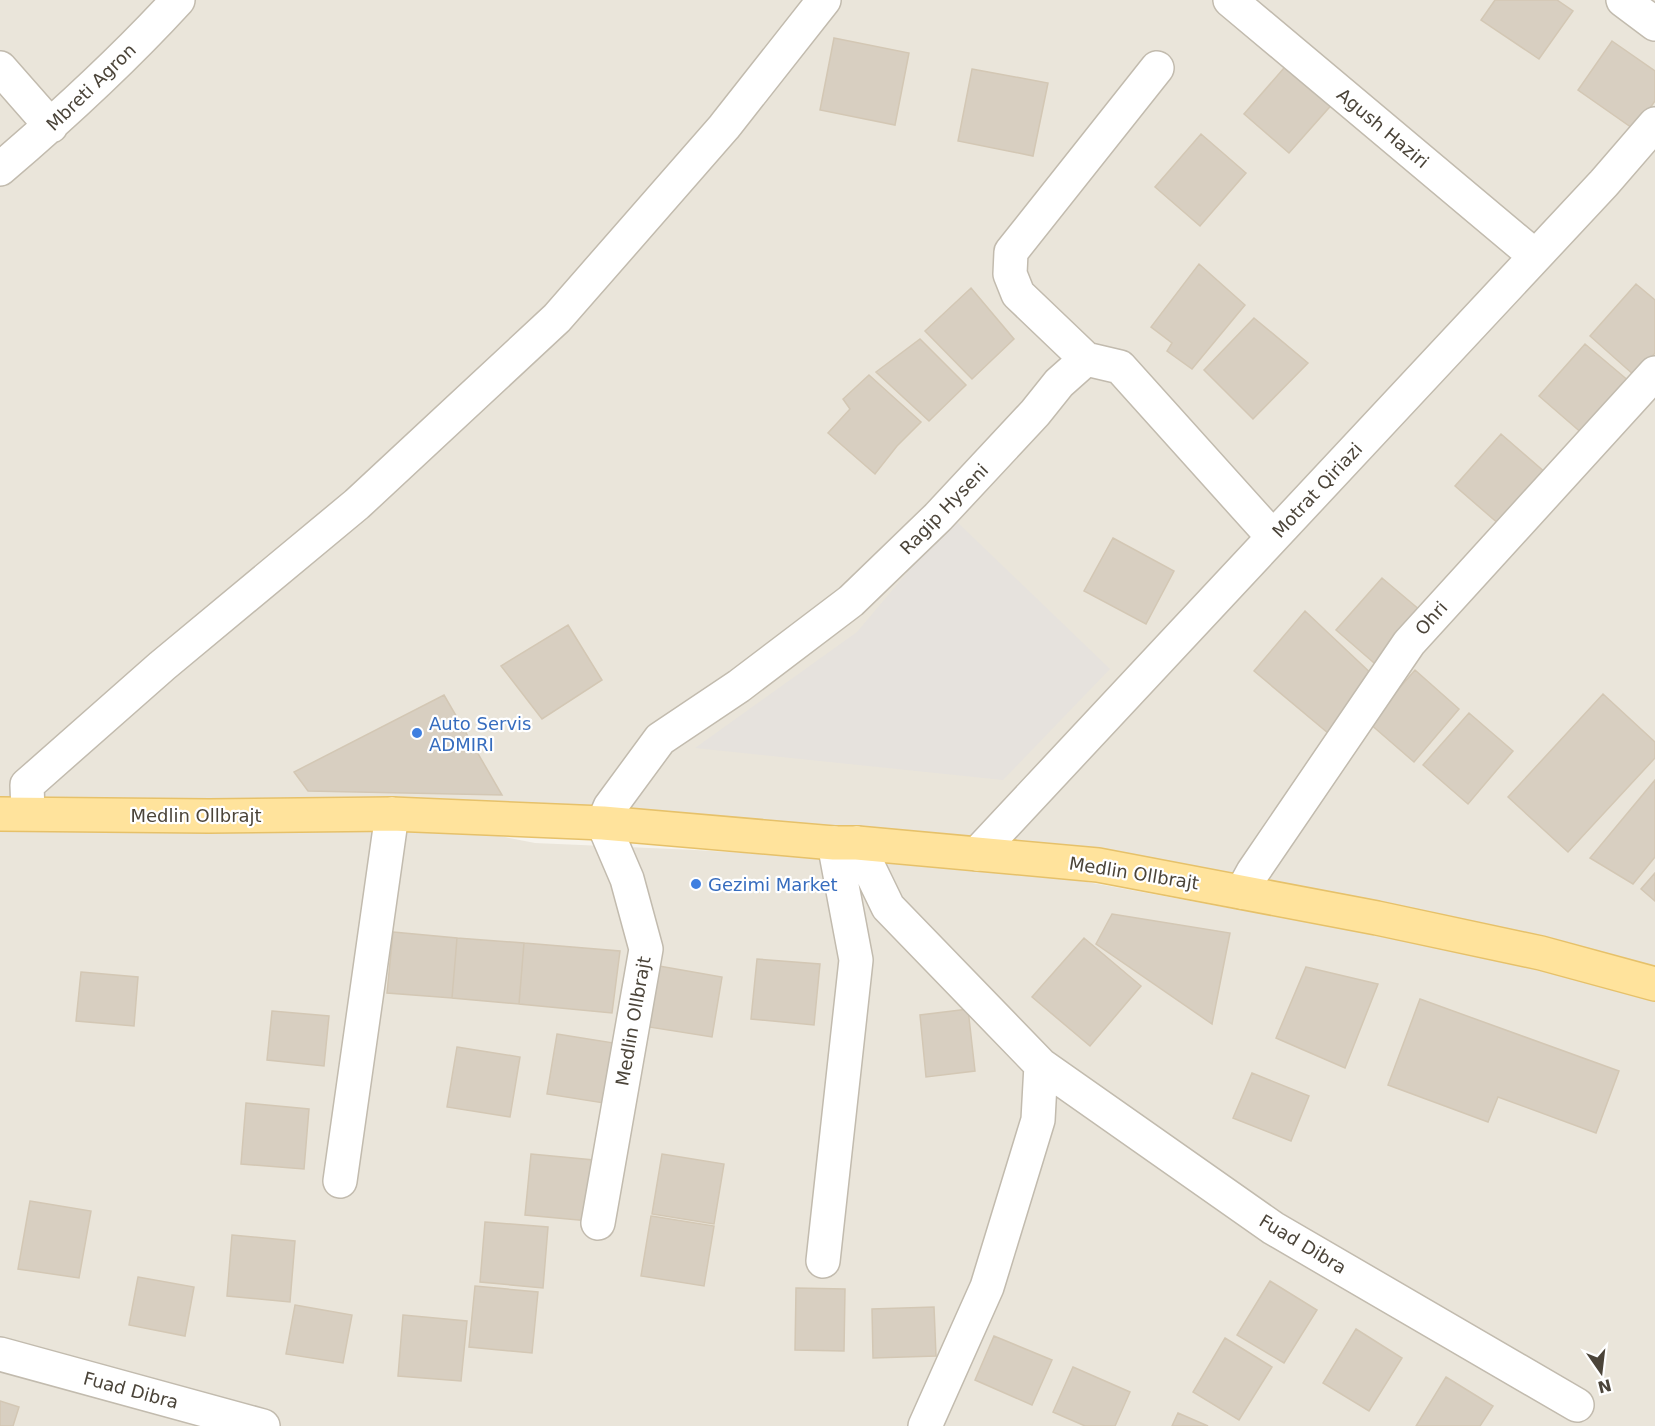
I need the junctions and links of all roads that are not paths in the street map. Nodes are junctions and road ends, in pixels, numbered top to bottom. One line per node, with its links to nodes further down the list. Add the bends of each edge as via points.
1 (178, 0): 9 (street, Mbreti Agron)
2 (824, 0): 15 (street, via 723,127 556,318 357,504 162,666 27,785)
3 (1230, 0): 11 (street, Agush Haziri)
4 (1623, 0): 5 (street)
5 (1655, 24)
6 (0, 68): 9 (street)
7 (1158, 68): 12 (street, via 1011,252 1010,274 1018,294)
8 (1655, 124): 11 (street, Motrat Qiriazi)
9 (51, 126): 10 (street, Mbreti Agron)
10 (0, 169)
11 (1535, 256): 14 (street, Motrat Qiriazi)
12 (1086, 359): 14 (street, via 1120,368); 17 (street, Ragip Hyseni, via 1059,383 938,517 851,601 739,686 660,739 610,807)
13 (1655, 373): 20 (street, Ohri, via 1408,643)
14 (1273, 537): 19 (street, Motrat Qiriazi)
15 (14, 814): 16 (main road, Medlin Ollbrajt)
16 (392, 814): 17 (main road, Medlin Ollbrajt); 23 (street)
17 (603, 823): 18 (main road, Medlin Ollbrajt); 24 (street, Medlin Ollbrajt, via 627,879 646,949)
18 (845, 843): 19 (main road, Medlin Ollbrajt); 22 (street, Fuad Dibra, via 888,907); 25 (street, via 856,960)
19 (977, 854): 20 (main road, Medlin Ollbrajt, via 1098,865)
20 (1242, 892): 21 (main road, Medlin Ollbrajt, via 1541,953)
21 (1655, 984)
22 (1041, 1065): 27 (street, Fuad Dibra, via 1273,1228); 29 (street, via 1038,1120 987,1287)
23 (340, 1181)
24 (598, 1223)
25 (823, 1261)
26 (0, 1354): 28 (street, Fuad Dibra)
27 (1577, 1405)
28 (263, 1426)
29 (925, 1426)

